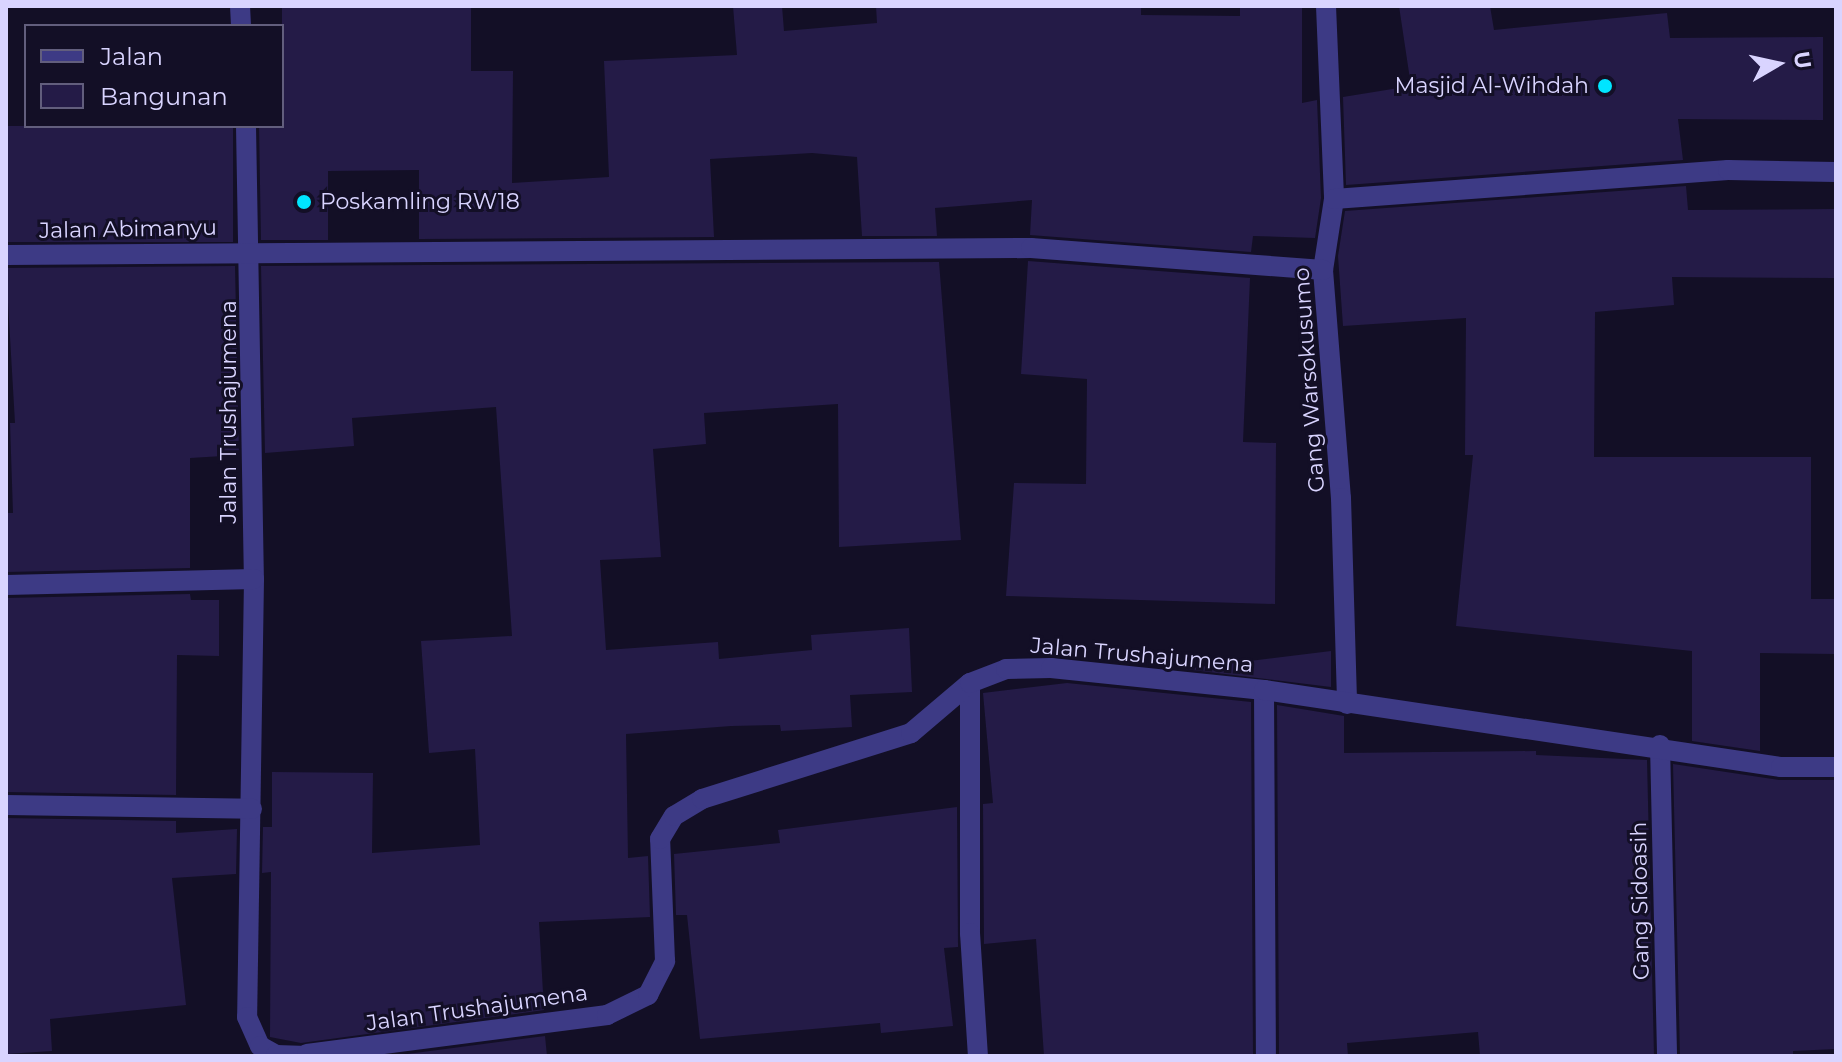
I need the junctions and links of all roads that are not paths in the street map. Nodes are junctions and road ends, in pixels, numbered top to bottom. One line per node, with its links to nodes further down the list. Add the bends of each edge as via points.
1 (1326, 6): 4 (street, Gang Warsokusumo)
2 (246, 128): 5 (street, Jalan Trushajumena)
3 (1836, 172): 4 (street, via 1728,170)
4 (1334, 199): 7 (street, Gang Warsokusumo)
5 (252, 250): 6 (street, Jalan Abimanyu); 7 (street, Jalan Abimanyu, via 1031,248); 8 (street, Jalan Trushajumena)
6 (6, 255)
7 (1323, 270): 12 (street, Gang Warsokusumo, via 1341,498)
8 (254, 579): 9 (street); 16 (street, Jalan Trushajumena)
9 (6, 585)
10 (970, 683): 11 (street, Jalan Trushajumena, via 1006,669 1051,668); 17 (street, Jalan Trushajumena, via 911,733 702,799 674,816 660,839 665,961 648,995 607,1015); 18 (street, via 970,933)
11 (1264, 690): 12 (street, Jalan Trushajumena); 19 (street)
12 (1347, 704): 13 (street, Jalan Trushajumena)
13 (1660, 745): 14 (street, Jalan Trushajumena, via 1781,767); 20 (street, Gang Sidoasih)
14 (1836, 767)
15 (6, 805): 16 (street)
16 (252, 809): 17 (street, Jalan Trushajumena, via 247,1017 251,1033 276,1055)
17 (307, 1055)
18 (978, 1056)
19 (1266, 1056)
20 (1667, 1056)

